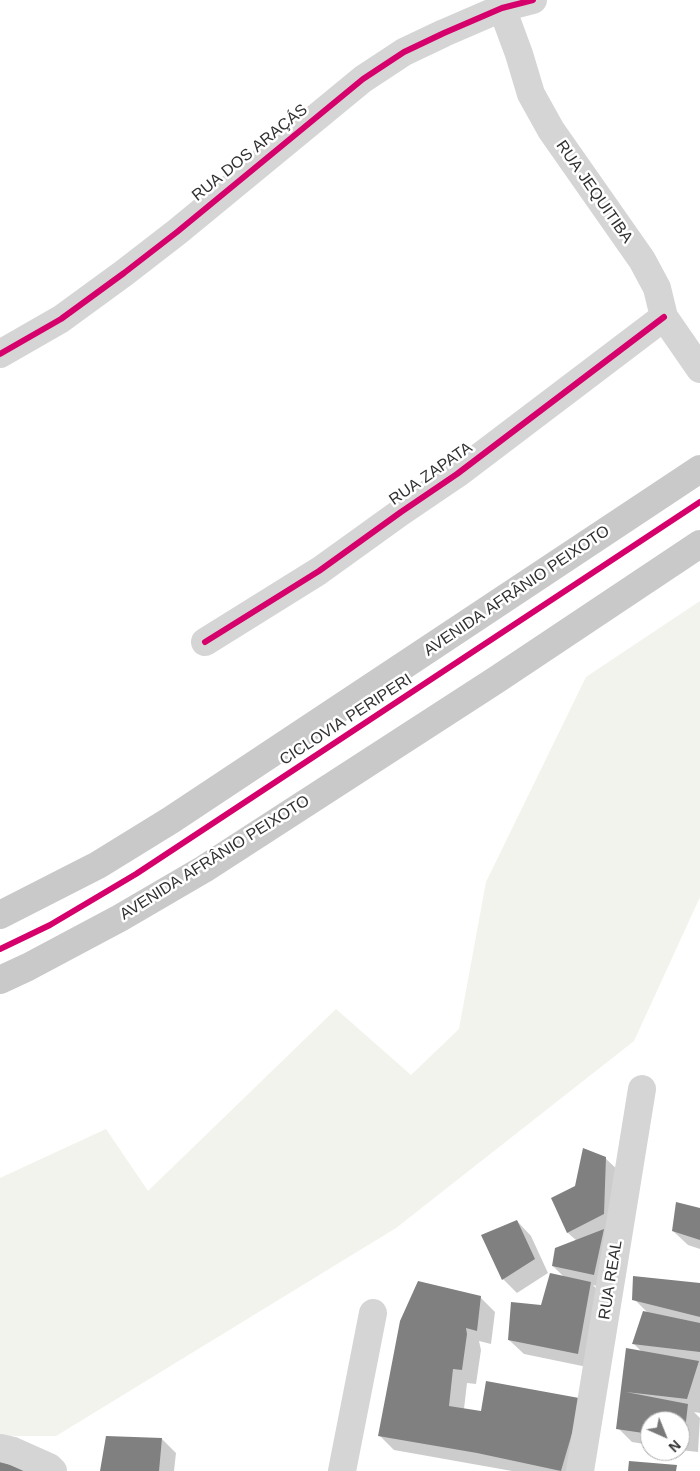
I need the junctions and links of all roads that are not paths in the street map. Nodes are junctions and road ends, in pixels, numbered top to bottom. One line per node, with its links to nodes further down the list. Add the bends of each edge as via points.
1 (532, 0): 2 (street, RUA DOS ARAÇÁS)
2 (502, 8): 3 (street, RUA JEQUITIBA, via 531,94 551,130 642,260 657,288); 4 (street, RUA DOS ARAÇÁS, via 404,52 363,79 124,273 61,319)
3 (664, 317): 5 (street, RUA JEQUITIBA); 8 (street, RUA ZAPATA, via 457,474 319,571)
4 (0, 354)
5 (700, 369)
6 (700, 469): 9 (main road, AVENIDA AFRÂNIO PEIXOTO, via 171,820 98,865)
7 (700, 544): 10 (main road, AVENIDA AFRÂNIO PEIXOTO, via 204,869 87,936)
8 (205, 642)
9 (0, 914)
10 (0, 980)
11 (642, 1090): 16 (street, RUA REAL)
12 (372, 1313): 15 (street)
13 (0, 1448): 14 (street, via 13,1450)
14 (53, 1471)
15 (342, 1471)
16 (580, 1471)

